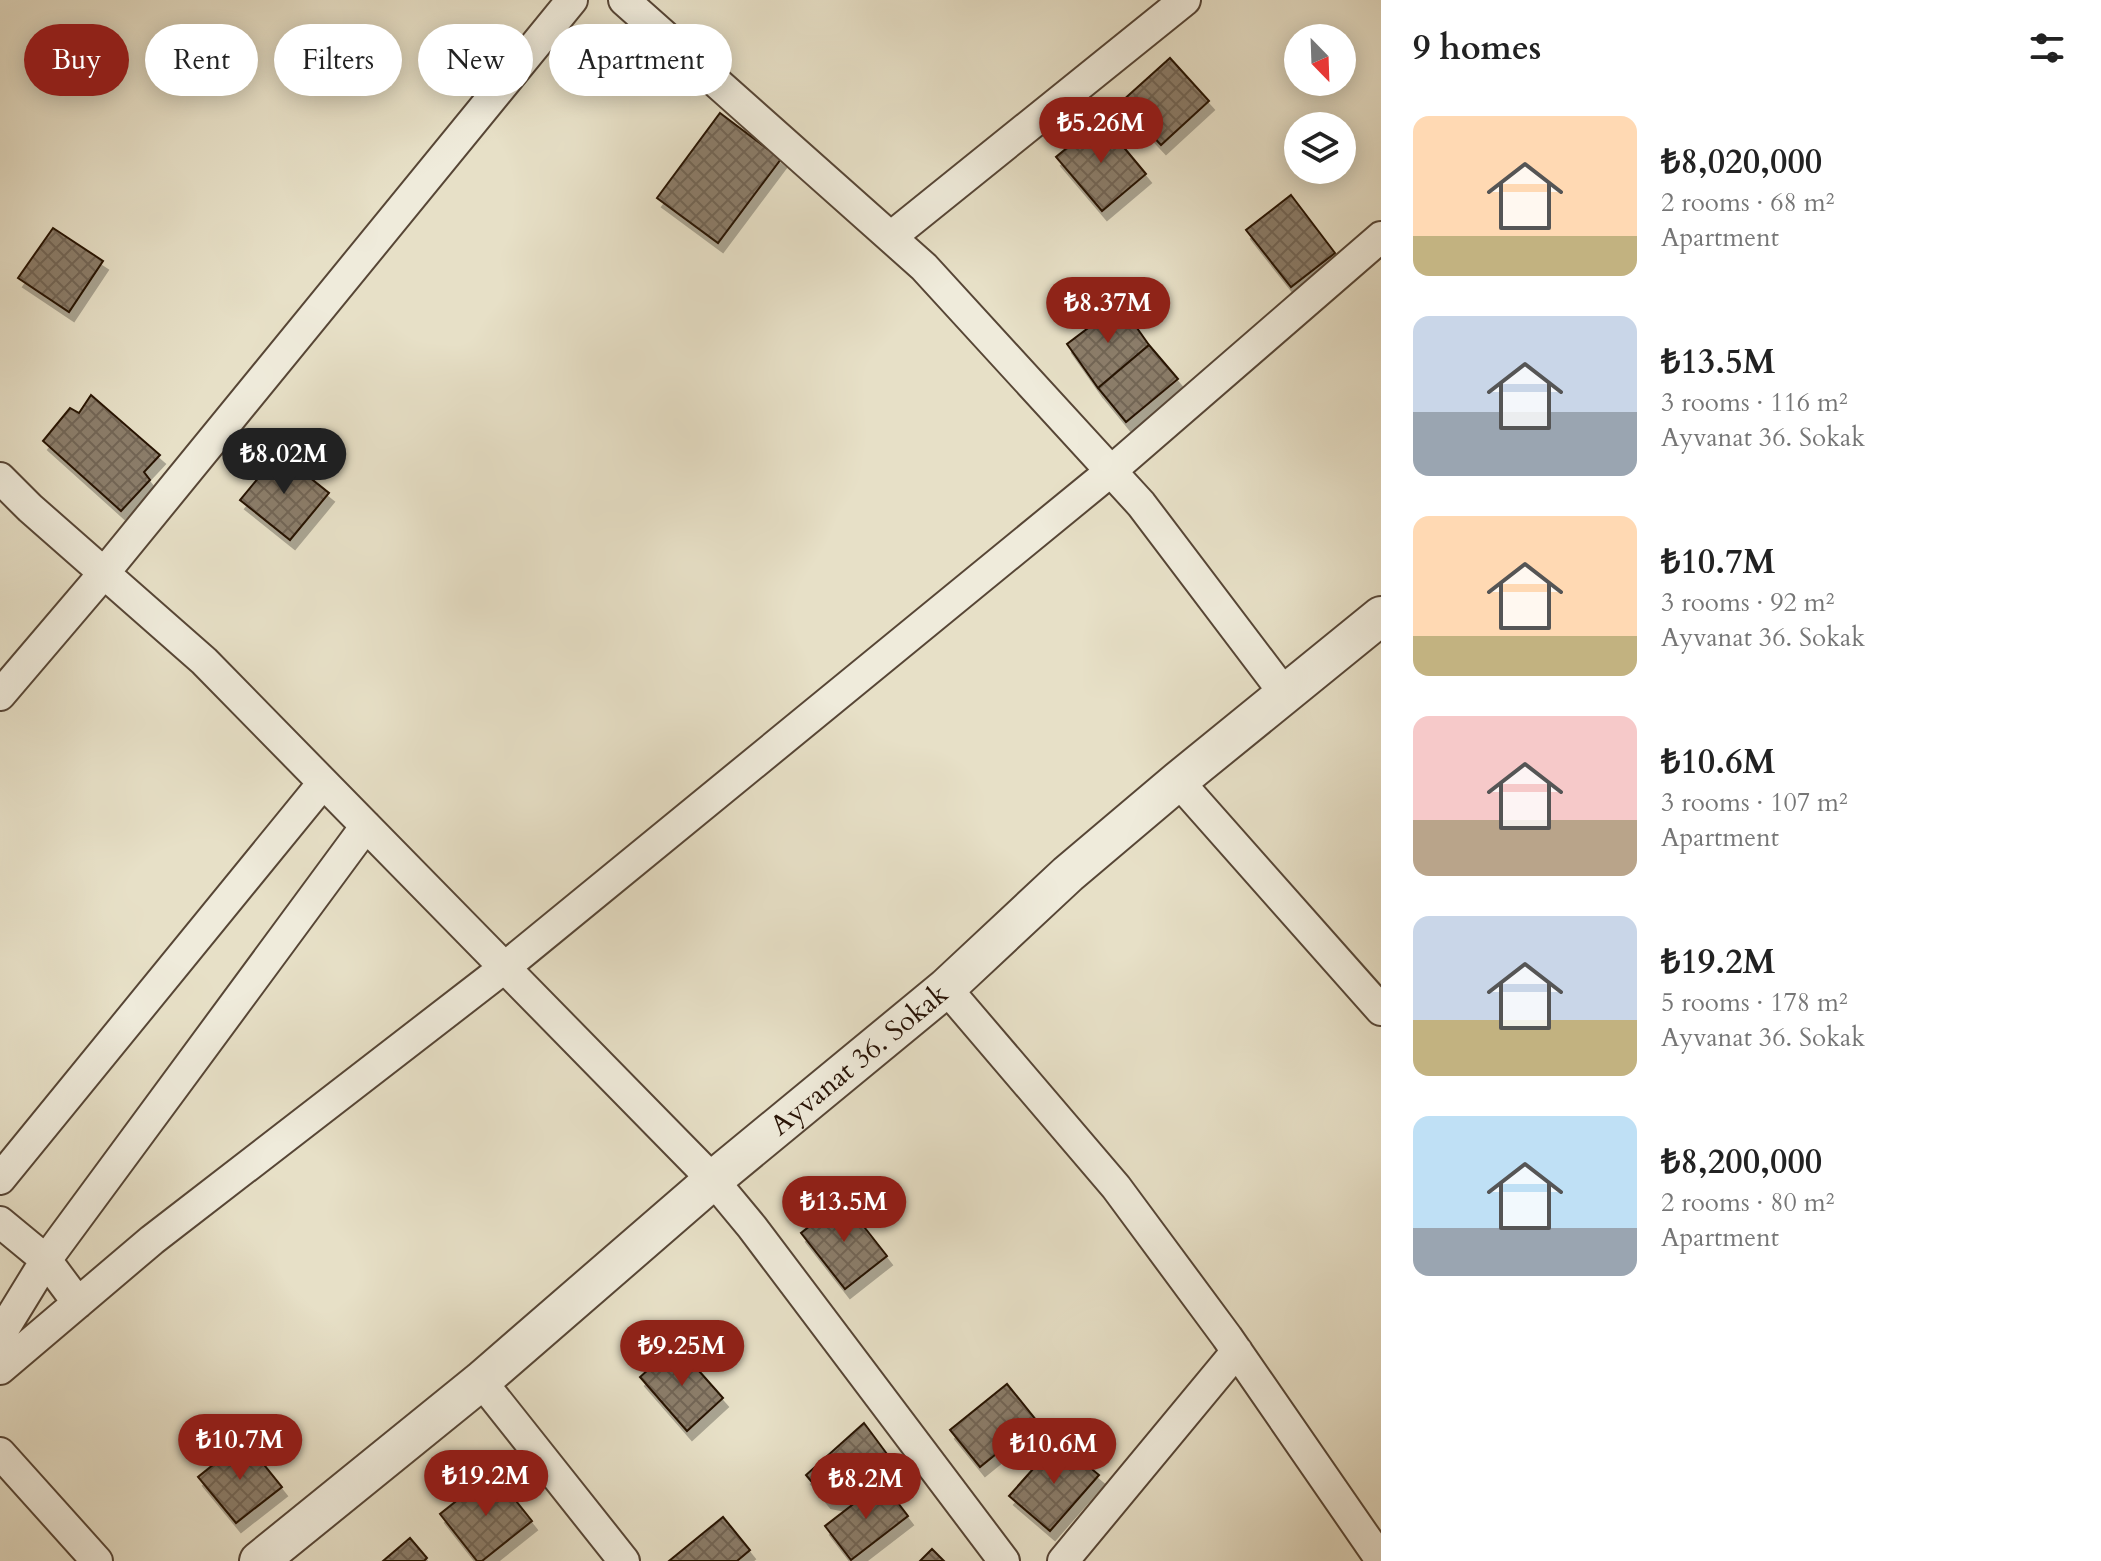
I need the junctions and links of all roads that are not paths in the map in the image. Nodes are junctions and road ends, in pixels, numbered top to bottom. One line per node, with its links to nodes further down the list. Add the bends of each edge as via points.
1 (572, 0): 8 (street)
2 (624, 0): 4 (street)
3 (1185, 0): 4 (street)
4 (891, 237): 6 (street)
5 (1381, 237): 6 (street)
6 (1111, 471): 10 (street); 15 (street)
7 (0, 478): 8 (street)
8 (104, 573): 11 (street); 13 (street, via 204,661)
9 (1381, 616): 10 (street, Ayvanat 36. Sokak)
10 (1285, 694): 12 (street, Ayvanat 36. Sokak)
11 (0, 695)
12 (1178, 781): 16 (street, Ayvanat 36. Sokak); 17 (street)
13 (323, 783): 14 (street); 18 (street)
14 (366, 826): 15 (street); 21 (street)
15 (504, 968): 19 (street); 22 (street)
16 (946, 988): 19 (street, Ayvanat 36. Sokak); 24 (street, via 1116,1187)
17 (1381, 1010)
18 (0, 1179)
19 (713, 1180): 26 (street, Ayvanat 36. Sokak); 32 (street)
20 (0, 1222): 21 (street)
21 (46, 1260): 22 (street); 23 (street)
22 (78, 1303): 25 (street)
23 (0, 1335)
24 (1237, 1351): 28 (street); 33 (street)
25 (0, 1369)
26 (481, 1381): 30 (street, Ayvanat 36. Sokak); 31 (street)
27 (0, 1453): 29 (street)
28 (1381, 1560)
29 (97, 1561)
30 (259, 1561)
31 (624, 1561)
32 (1004, 1561)
33 (1063, 1561)

